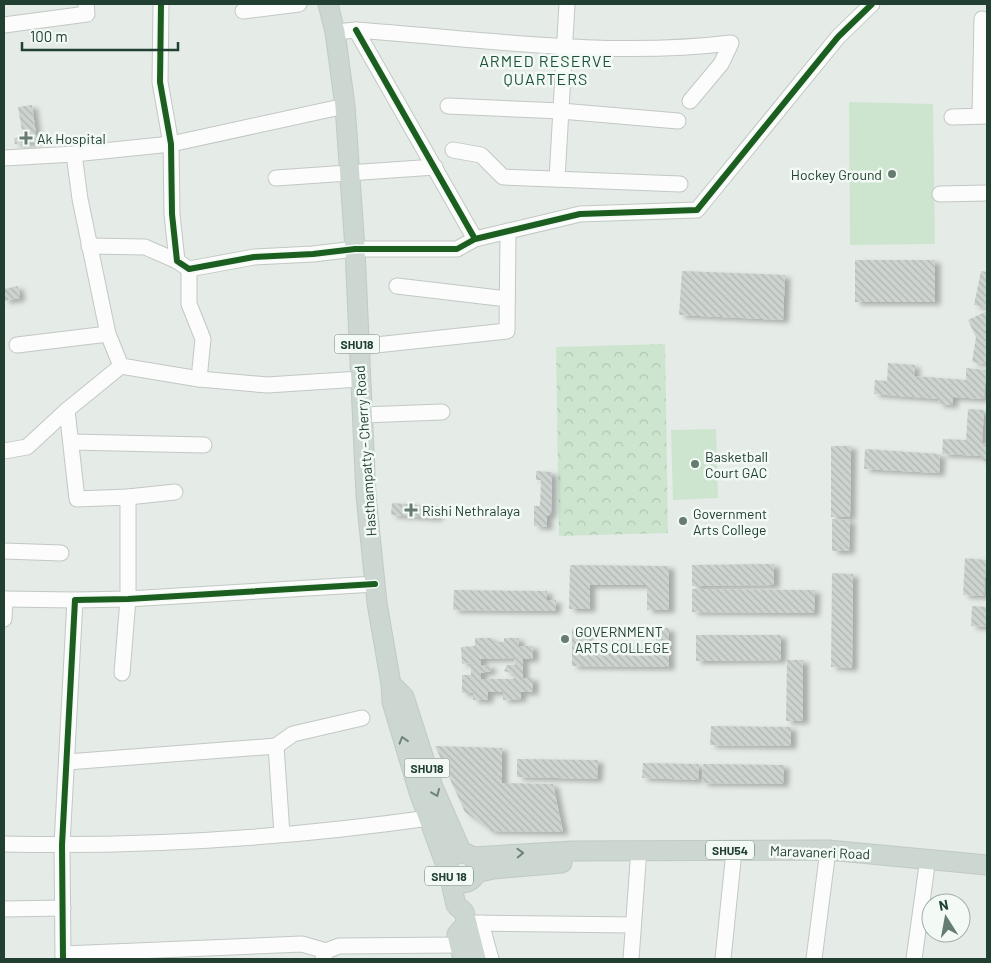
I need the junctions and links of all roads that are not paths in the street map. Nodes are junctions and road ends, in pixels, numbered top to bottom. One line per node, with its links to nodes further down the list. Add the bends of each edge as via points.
1 (86, 4): 9 (street, via 87,14)
2 (161, 4): 21 (street, via 160,82)
3 (299, 4): 7 (street)
4 (328, 4): 11 (main road, Hasthampatty - Cherry Road / SHU18)
5 (567, 4): 13 (street)
6 (872, 4): 32 (street, via 838,37 697,210 580,214)
7 (243, 10)
8 (982, 19): 12 (street)
9 (4, 25)
10 (356, 30): 11 (street); 13 (street); 25 (street)
11 (335, 32): 15 (main road, Hasthampatty - Cherry Road / SHU18)
12 (984, 37): 18 (street)
13 (564, 46): 14 (street, via 681,49 731,43 721,64); 17 (street)
14 (690, 101)
15 (345, 106): 21 (street); 26 (main road, Hasthampatty - Cherry Road / SHU18)
16 (448, 106): 17 (street)
17 (561, 111): 20 (street); 28 (street)
18 (984, 116): 19 (street)
19 (952, 117)
20 (678, 121)
21 (171, 144): 23 (street); 36 (street, via 172,214)
22 (453, 150): 28 (street, via 481,155 502,177)
23 (74, 154): 24 (street); 34 (street)
24 (4, 158)
25 (435, 167): 26 (street); 33 (street)
26 (350, 172): 27 (street); 35 (main road, Hasthampatty - Cherry Road / SHU18)
27 (276, 178)
28 (556, 179): 29 (street)
29 (680, 184)
30 (987, 193): 31 (street)
31 (940, 194)
32 (508, 231): 33 (street); 38 (street)
33 (475, 239): 35 (street, via 457,249)
34 (89, 246): 36 (street, via 145,247); 39 (street)
35 (355, 248): 36 (street); 41 (main road, Hasthampatty - Cherry Road / SHU18)
36 (183, 265): 43 (street, via 189,304 203,339)
37 (397, 286): 38 (street)
38 (508, 299): 41 (street, via 507,331)
39 (108, 334): 40 (street); 42 (street)
40 (17, 345)
41 (357, 347): 44 (main road, Hasthampatty - Cherry Road / SHU18)
42 (122, 366): 43 (street); 45 (street)
43 (199, 379): 44 (street, via 267,385)
44 (360, 379): 47 (main road, Hasthampatty - Cherry Road / SHU18)
45 (67, 410): 48 (street); 50 (street, via 27,447)
46 (442, 412): 47 (street)
47 (362, 415): 55 (main road, Hasthampatty - Cherry Road / SHU18)
48 (71, 442): 49 (street); 52 (street, via 76,499)
49 (204, 445)
50 (4, 451)
51 (175, 492): 52 (street)
52 (128, 497): 57 (street)
53 (4, 551): 54 (street)
54 (61, 553)
55 (375, 584): 57 (street); 61 (main road, Hasthampatty - Cherry Road / SHU18)
56 (4, 599): 58 (street); 59 (street)
57 (128, 599): 58 (street); 60 (street)
58 (75, 600): 64 (street)
59 (4, 619)
60 (122, 673)
61 (391, 684): 65 (main road, one-way to 61, via 392,702); 74 (main road, Hasthampatty - Cherry Road / SHU18, one-way to 74, via 404,697 433,787)
62 (362, 718): 63 (street, via 293,734)
63 (276, 746): 64 (street); 66 (street)
64 (67, 762): 68 (street)
65 (429, 818): 66 (street, via 335,831); 75 (main road)
66 (282, 834): 68 (street)
67 (4, 844): 68 (street)
68 (62, 846): 77 (street)
69 (639, 855): 71 (main road, Maravaneri Road / SHU54); 74 (main road, Maravaneri Road / SHU54, via 492,854); 79 (street)
70 (827, 855): 71 (main road, Maravaneri Road / SHU54); 72 (main road, Maravaneri Road / SHU54); 87 (street)
71 (733, 857): 86 (street)
72 (927, 865): 73 (main road, Maravaneri Road / SHU54); 76 (main road, Maravaneri Road / SHU54); 88 (street)
73 (987, 865)
74 (470, 866): 75 (main road, SHU 18, via 459,883); 75 (main road, SHU 18, via 449,859); 80 (main road, Hasthampatty - Cherry Road / SHU18)
75 (448, 873): 80 (main road, via 456,906)
76 (987, 877)
77 (63, 908): 78 (street); 82 (street)
78 (4, 909)
79 (633, 925): 80 (street); 85 (street)
80 (467, 932): 81 (street, via 339,946); 83 (main road, SHU18); 84 (street)
81 (325, 955): 82 (street, via 302,944)
82 (63, 957)
83 (476, 959)
84 (491, 959)
85 (632, 959)
86 (723, 959)
87 (814, 959)
88 (914, 959)

